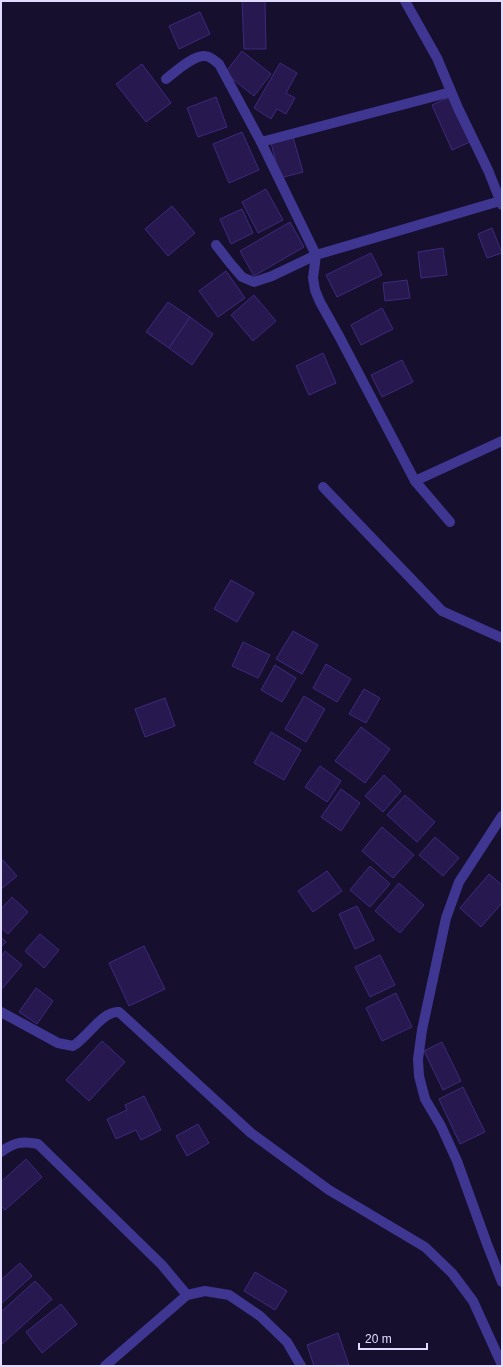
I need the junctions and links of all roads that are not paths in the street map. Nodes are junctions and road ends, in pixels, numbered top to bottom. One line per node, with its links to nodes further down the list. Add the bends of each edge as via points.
1 (405, 1): 3 (street, via 437,58)
2 (166, 79): 4 (street, via 188,62 204,56 210,57 219,64)
3 (451, 92): 4 (street); 5 (street)
4 (261, 142): 7 (street)
5 (501, 203): 7 (street)
6 (216, 245): 7 (street, via 242,277 254,282)
7 (316, 255): 9 (street, via 313,278 320,302)
8 (502, 441): 9 (street)
9 (415, 481): 11 (street)
10 (323, 487): 12 (street, via 442,611)
11 (450, 522)
12 (502, 638)
13 (502, 816): 16 (street, via 459,882 451,902 422,1030 418,1059 425,1099 441,1126 456,1161)
14 (1, 1012): 18 (street, via 58,1043 73,1046 98,1022 111,1013 119,1012 251,1133 329,1190 425,1247 452,1273 473,1301)
15 (1, 1152): 17 (street, via 23,1141 38,1144 162,1265)
16 (502, 1282)
17 (187, 1295): 19 (street); 20 (street, via 205,1291 229,1295 260,1316 287,1342)
18 (502, 1365)
19 (105, 1366)
20 (301, 1366)

